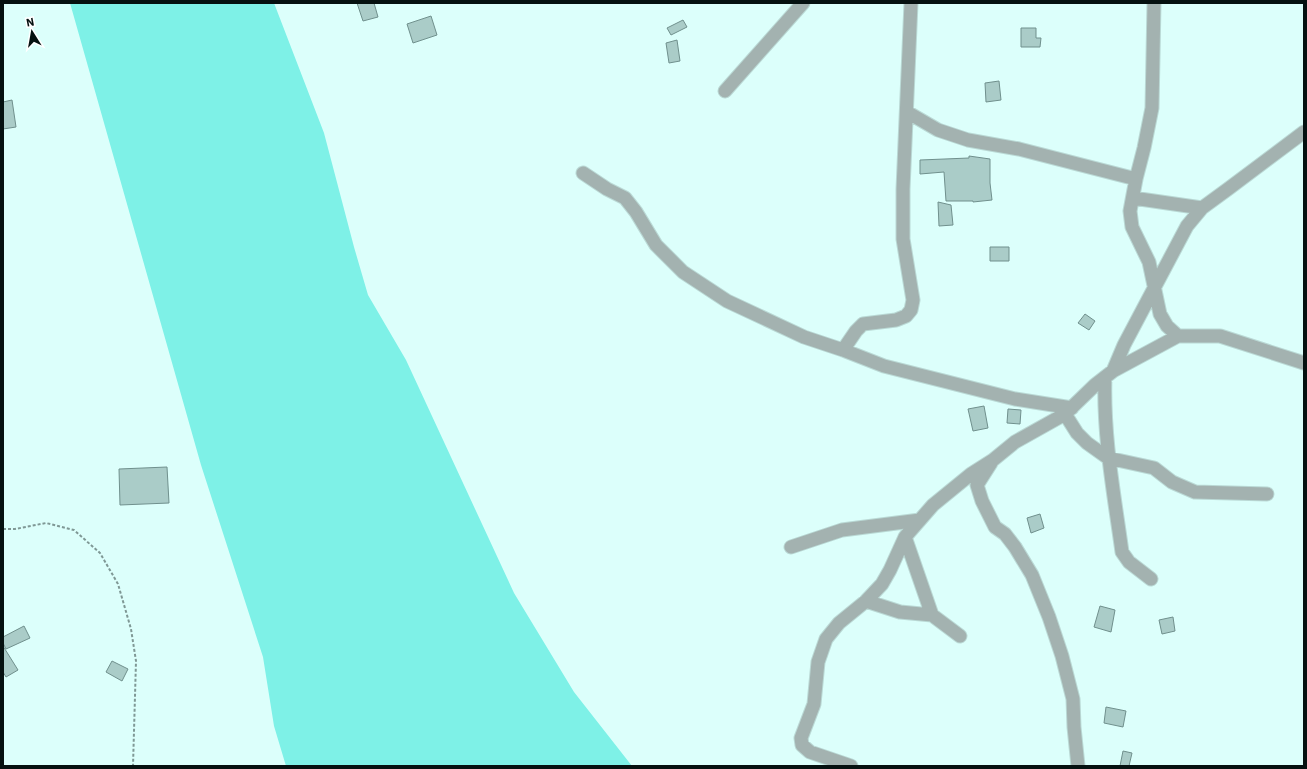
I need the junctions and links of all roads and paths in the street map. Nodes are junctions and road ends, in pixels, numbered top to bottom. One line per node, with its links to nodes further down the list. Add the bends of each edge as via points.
1 (803, 3): 4 (street)
2 (911, 3): 5 (street)
3 (1154, 3): 8 (street, via 1152,108)
4 (725, 91)
5 (907, 112): 8 (street, via 938,130 968,140 1019,149); 13 (street, via 903,239 913,300 911,310 906,316 896,320 863,324)
6 (1304, 132): 10 (street)
7 (583, 173): 13 (street, via 607,190 625,198 656,245 683,272 727,301 804,337)
8 (1136, 179): 9 (street)
9 (1133, 198): 10 (street); 11 (street, via 1130,211 1132,227 1149,262)
10 (1202, 208): 11 (street, via 1187,226)
11 (1154, 290): 12 (street, via 1160,314 1167,326); 15 (street)
12 (1178, 336): 14 (street, via 1220,336); 15 (street)
13 (843, 350): 16 (street, via 884,366)
14 (1304, 363)
15 (1109, 374): 16 (street); 17 (street, via 1104,407)
16 (1069, 411): 17 (street, via 1077,433); 18 (street, via 1016,442)
17 (1108, 458): 21 (street, via 1154,468 1172,482 1196,492); 26 (street, via 1122,552 1129,562)
18 (993, 460): 19 (street); 20 (street)
19 (961, 482): 20 (street); 22 (street, via 933,505)
20 (977, 485): 32 (street, via 995,527 1005,534 1015,547 1032,576 1051,624 1073,699)
21 (1267, 494)
22 (920, 520): 24 (street); 25 (street, via 842,530)
23 (3, 529): 30 (path, via 46,523 74,530 100,553 118,584 131,629 136,661)
24 (905, 537): 27 (street, via 882,584); 28 (street)
25 (791, 547)
26 (1151, 579)
27 (866, 601): 28 (street, via 900,612); 31 (street, via 839,623 826,639 818,662 814,704 801,738 802,745 810,752)
28 (932, 615): 29 (street)
29 (960, 636)
30 (133, 766)
31 (851, 766)
32 (1078, 766)

